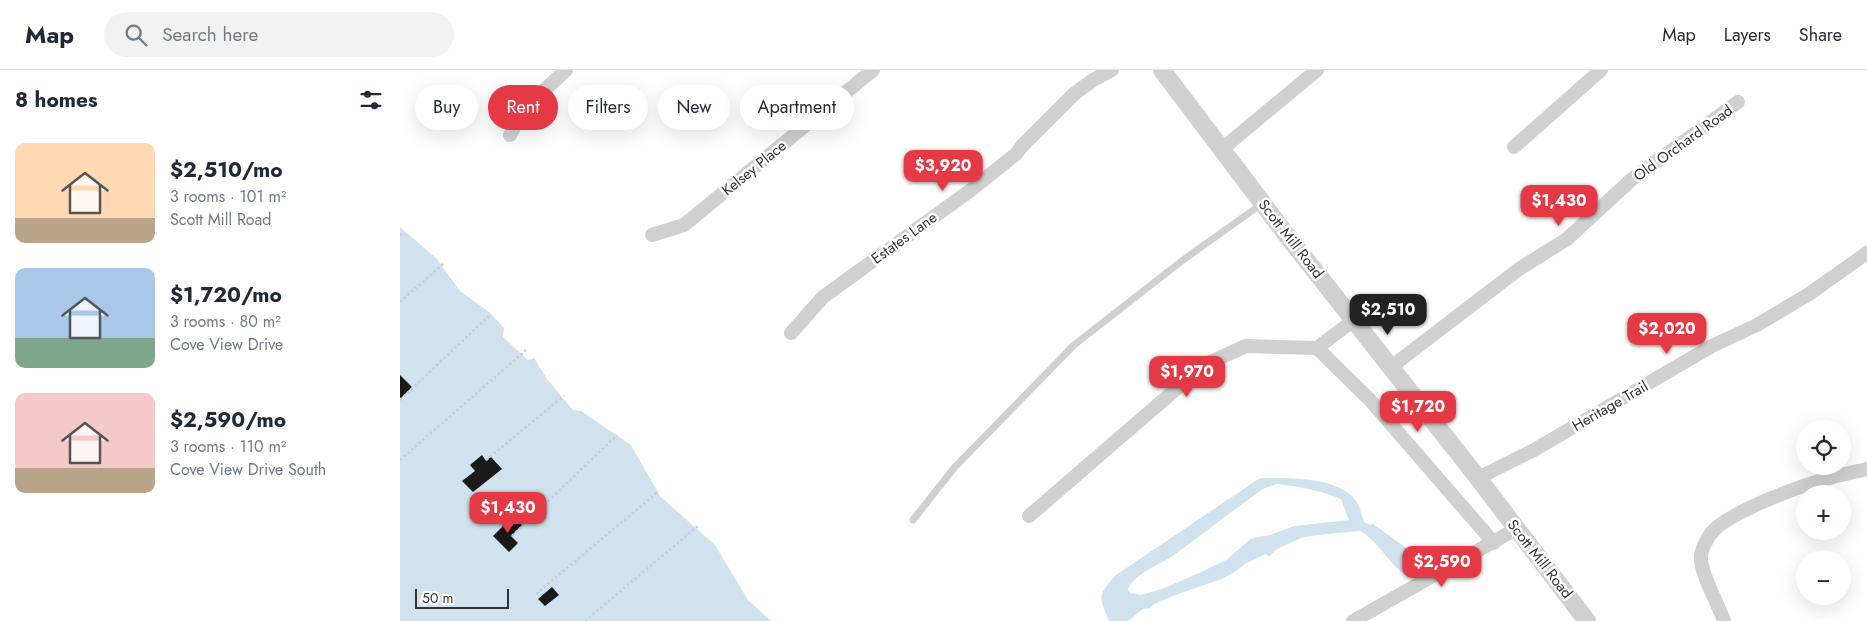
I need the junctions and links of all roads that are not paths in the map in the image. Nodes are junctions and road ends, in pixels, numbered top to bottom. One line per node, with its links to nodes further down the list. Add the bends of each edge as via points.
1 (566, 70): 8 (street, via 524,108)
2 (873, 70): 12 (street, Kelsey Place, via 684,225)
3 (1112, 70): 15 (street, Estates Lane, via 1074,94 1016,154 971,190 823,297)
4 (1162, 70): 10 (street, Scott Mill Road)
5 (1317, 70): 10 (street)
6 (1601, 70): 9 (street)
7 (1738, 102): 17 (street, Old Orchard Road, via 1632,180 1567,238 1519,269)
8 (510, 135)
9 (1514, 147)
10 (1222, 149): 11 (street, Scott Mill Road)
11 (1263, 202): 14 (street, Scott Mill Road); 21 (lane, via 1074,345 954,468)
12 (652, 235)
13 (1867, 252): 19 (street, Heritage Trail, via 1809,294 1757,325 1712,346 1534,450)
14 (1354, 320): 16 (street); 17 (street, Scott Mill Road)
15 (791, 333)
16 (1317, 348): 20 (street, via 1246,346 1204,365); 23 (street, via 1370,400)
17 (1391, 367): 19 (street, Scott Mill Road)
18 (1867, 469): 26 (street, via 1828,478 1766,500 1714,531 1705,544 1701,559)
19 (1478, 478): 22 (street, Scott Mill Road)
20 (1029, 516)
21 (913, 520)
22 (1516, 529): 23 (street); 25 (street, Scott Mill Road)
23 (1494, 543): 24 (street)
24 (1353, 621)
25 (1587, 621)
26 (1724, 621)

